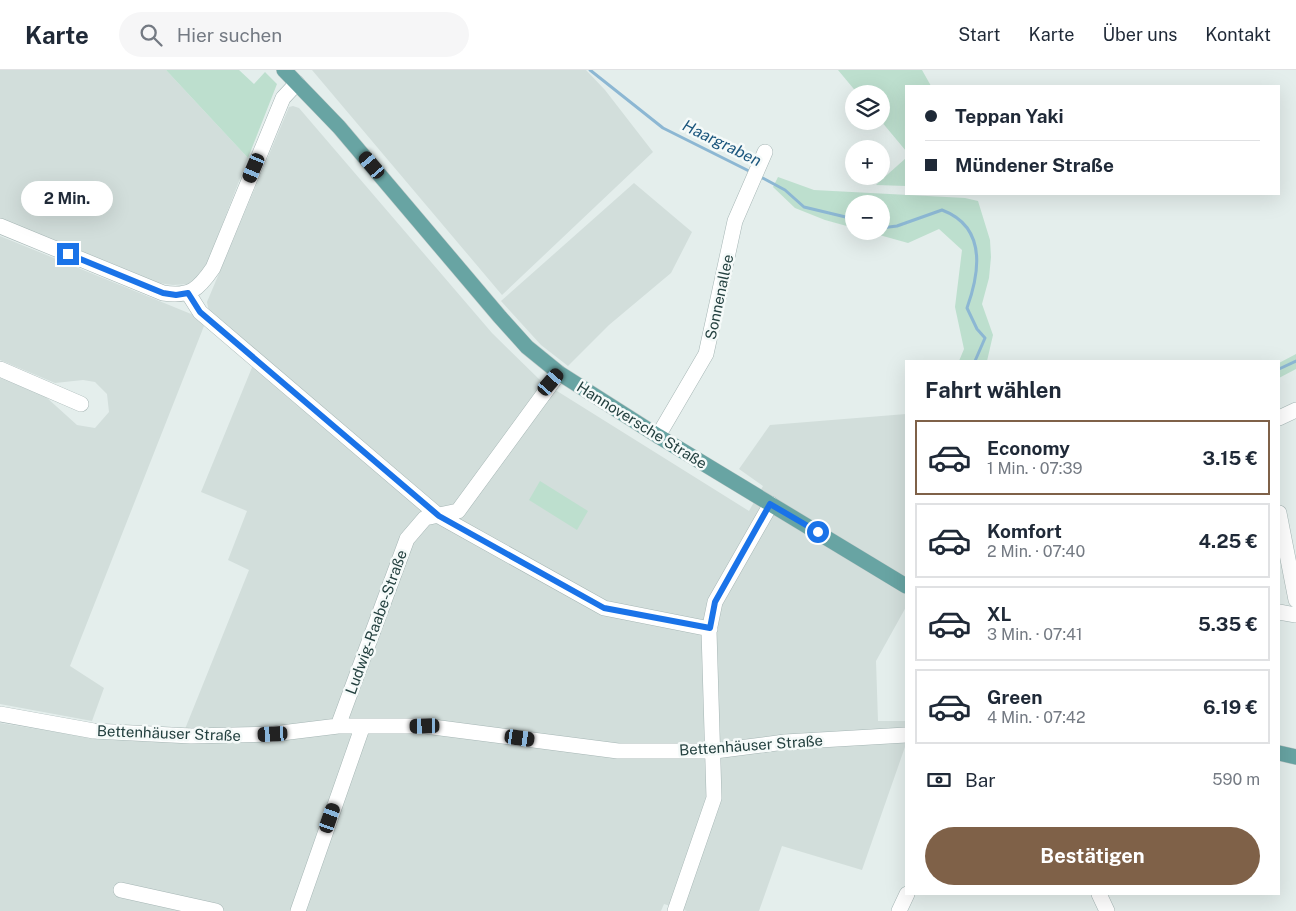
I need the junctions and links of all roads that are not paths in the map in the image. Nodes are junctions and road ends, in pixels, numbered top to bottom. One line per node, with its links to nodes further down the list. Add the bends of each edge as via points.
1 (284, 70): 2 (main road, Hannoversche Straße)
2 (297, 84): 5 (street, via 283,98 212,268 200,286); 7 (main road, Hannoversche Straße, via 356,145 500,317)
3 (763, 158): 11 (street, Sonnenallee, via 735,221 706,354)
4 (0, 226): 5 (street, via 163,293)
5 (188, 293): 13 (street, via 200,312)
6 (0, 369): 8 (street)
7 (558, 373): 11 (main road, Hannoversche Straße); 13 (street, Ludwig-Raabe-Straße, via 458,511)
8 (81, 404)
9 (1296, 410): 10 (street)
10 (1280, 418)
11 (658, 436): 12 (main road, Hannoversche Straße)
12 (770, 504): 15 (main road, Hannoversche Straße); 19 (street, via 715,602)
13 (439, 516): 19 (street, via 604,608); 21 (street, Ludwig-Raabe-Straße, via 425,518 407,539)
14 (1286, 522): 16 (street)
15 (905, 585)
16 (1296, 600)
17 (1280, 612): 18 (street)
18 (1296, 615)
19 (710, 628): 24 (street, via 709,674)
20 (0, 714): 21 (street, Bettenhäuser Straße, via 94,731 154,735 216,737)
21 (338, 726): 22 (street, Bettenhäuser Straße)
22 (362, 728): 24 (street, Bettenhäuser Straße, via 425,726 618,751); 31 (street)
23 (905, 735): 24 (street, Bettenhäuser Straße, via 785,742)
24 (715, 751): 32 (street, via 714,798)
25 (1280, 753): 26 (main road)
26 (1296, 757)
27 (121, 890): 30 (street)
28 (907, 895): 33 (street)
29 (1100, 895): 34 (street)
30 (216, 911)
31 (298, 911)
32 (675, 911)
33 (899, 911)
34 (1108, 911)

